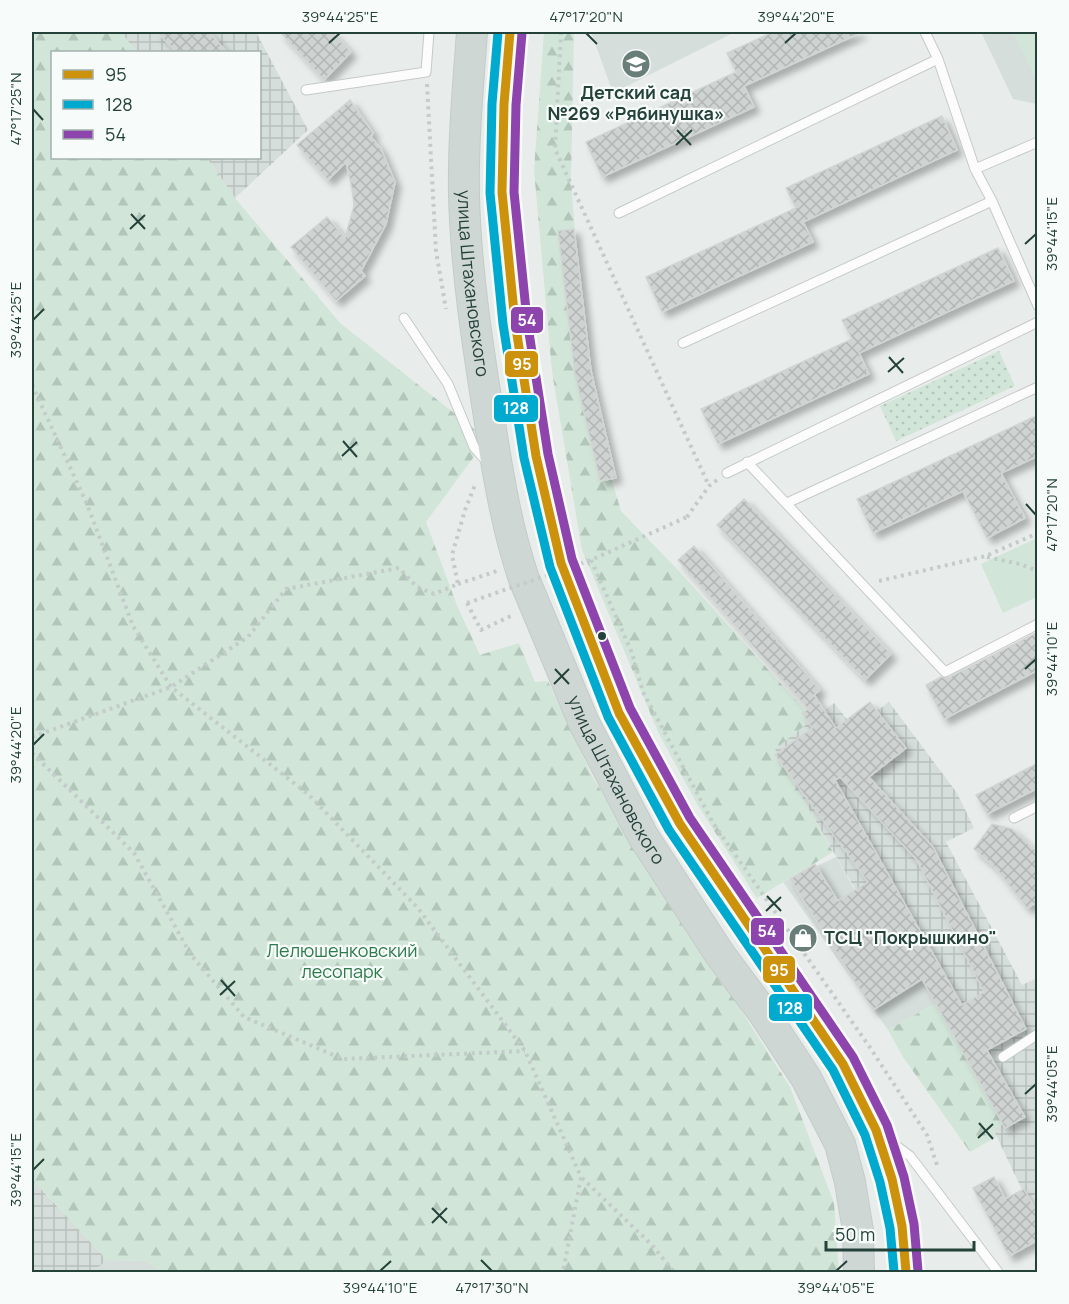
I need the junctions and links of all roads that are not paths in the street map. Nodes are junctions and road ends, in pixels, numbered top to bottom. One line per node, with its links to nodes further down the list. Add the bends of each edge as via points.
1 (429, 32): 6 (lane, via 426,72)
2 (472, 32): 18 (main road, улица Штахановского, via 464,196)
3 (510, 32): 25 (main road, улица Штахановского, via 502,192 527,400 561,563 619,713 680,824 843,1064)
4 (925, 32): 5 (lane)
5 (938, 59): 8 (lane); 10 (lane)
6 (306, 90)
7 (1038, 142): 8 (lane)
8 (975, 169): 9 (lane)
9 (992, 201): 11 (lane); 14 (lane)
10 (619, 213)
11 (1038, 306)
12 (404, 318): 18 (lane, via 448,384)
13 (1038, 322): 16 (lane)
14 (683, 343)
15 (1038, 387): 19 (lane)
16 (747, 462): 17 (lane); 19 (lane)
17 (727, 473)
18 (488, 479): 26 (main road, улица Штахановского, via 524,579 584,723 643,836 806,1078 840,1144 856,1221)
19 (787, 503): 20 (lane, via 945,672)
20 (1038, 624)
21 (1038, 806): 22 (lane)
22 (1014, 818)
23 (1038, 1034): 24 (lane)
24 (1003, 1057)
25 (876, 1130): 27 (main road, улица Штахановского, via 902,1226); 28 (lane, via 910,1156)
26 (859, 1272)
27 (906, 1272)
28 (998, 1272)

